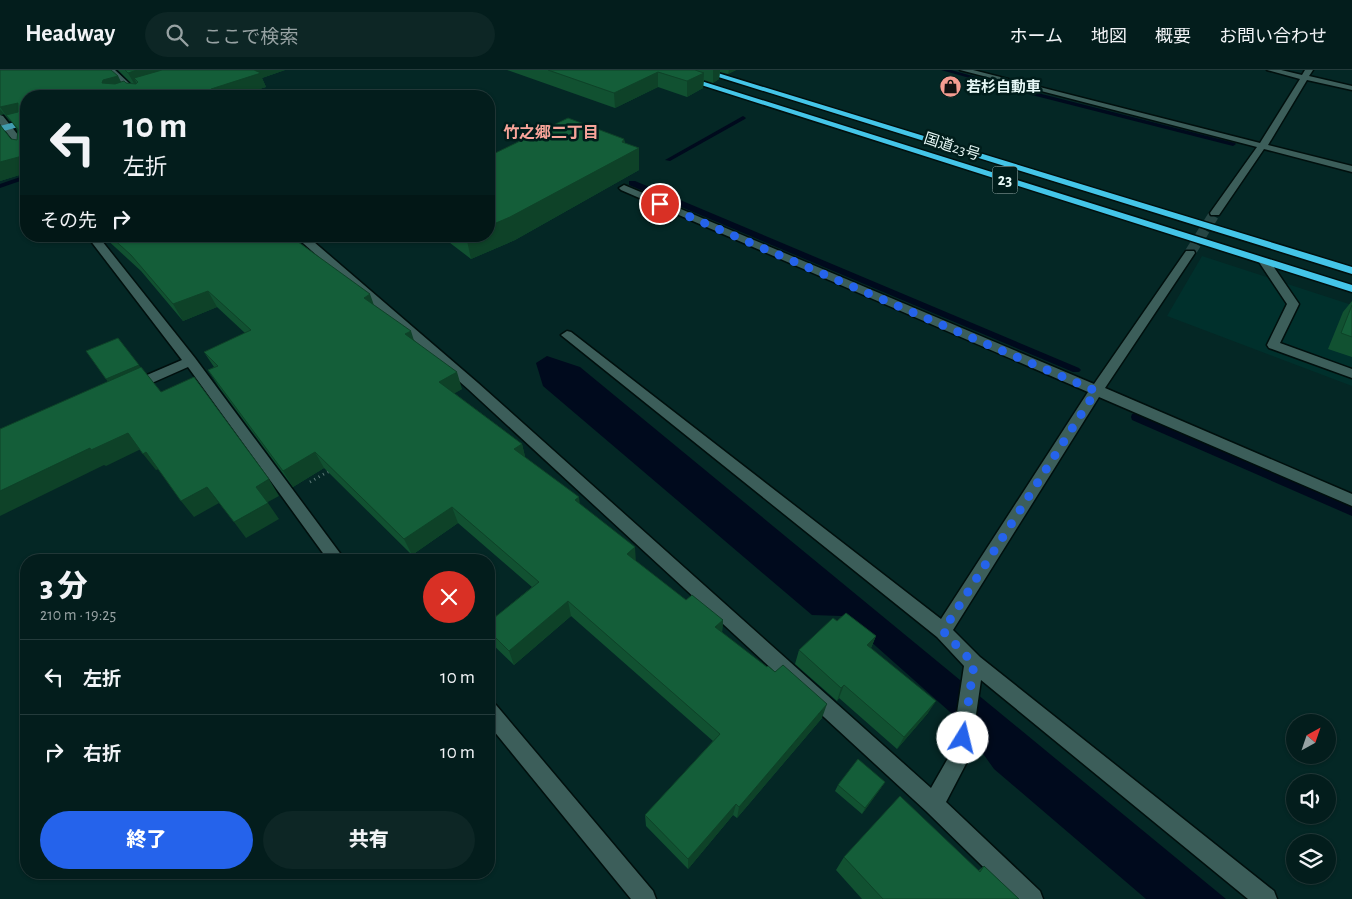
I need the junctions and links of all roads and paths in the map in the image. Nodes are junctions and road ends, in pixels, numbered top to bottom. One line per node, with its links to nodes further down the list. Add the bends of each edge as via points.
1 (110, 70): 8 (street)
2 (658, 70): 20 (highway, 国道23号 / 23)
3 (700, 70): 21 (highway, 国道23号 / 23)
4 (964, 70): 13 (street)
5 (1271, 70): 6 (street)
6 (1307, 74): 7 (street); 13 (street)
7 (1352, 88)
8 (135, 90)
9 (0, 118): 11 (street)
10 (20, 124): 11 (main road)
11 (4, 128): 12 (street)
12 (20, 145)
13 (1263, 145): 14 (street); 16 (street)
14 (1352, 168)
15 (624, 188): 26 (street)
16 (1215, 213)
17 (97, 242): 24 (street)
18 (307, 242): 35 (street, via 473,386)
19 (1190, 253): 26 (street)
20 (1265, 262): 22 (highway, 国道23号 / 23); 25 (street, via 1292,304 1273,345)
21 (1352, 271)
22 (1352, 289)
23 (566, 335): 32 (street)
24 (190, 361): 27 (street); 29 (street)
25 (1352, 374)
26 (1096, 391): 30 (street); 32 (street)
27 (118, 393)
28 (339, 465): 29 (path)
29 (288, 495): 31 (street)
30 (1352, 500)
31 (332, 554)
32 (943, 631): 33 (street)
33 (973, 673): 35 (street, via 960,756); 38 (street)
34 (495, 718): 36 (street)
35 (933, 804): 37 (street)
36 (645, 899)
37 (1032, 899)
38 (1266, 899)

